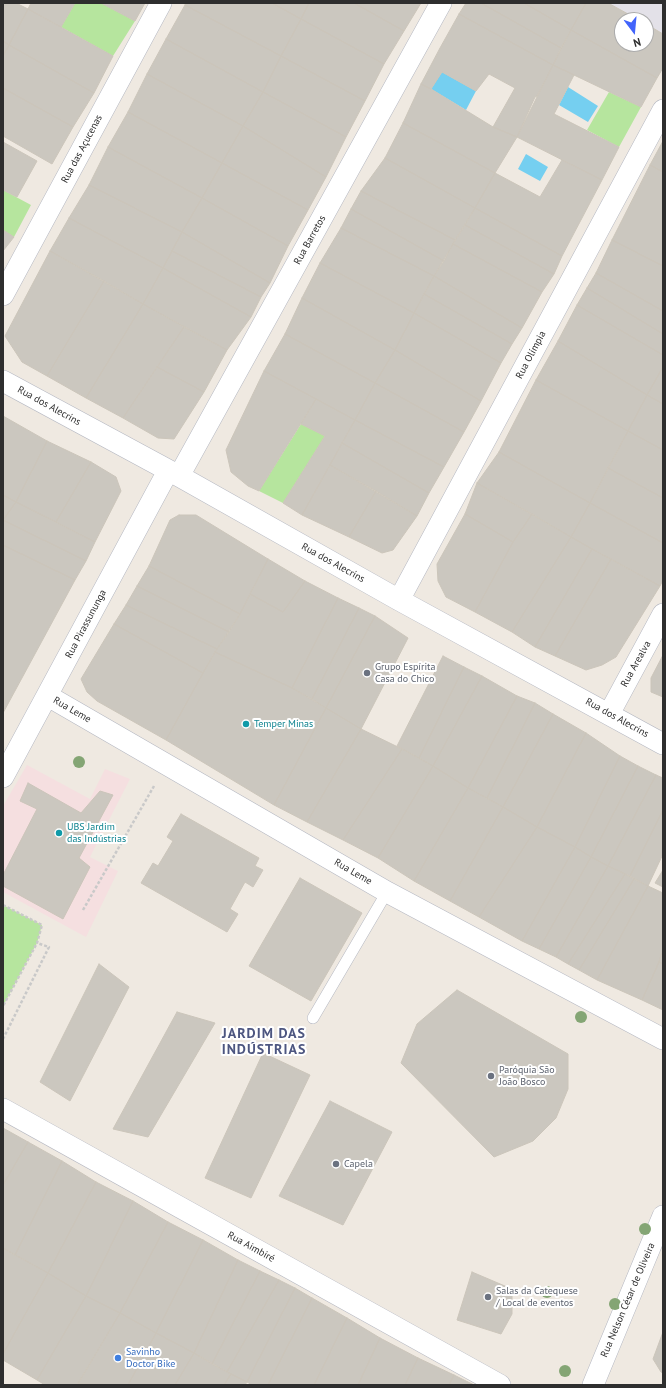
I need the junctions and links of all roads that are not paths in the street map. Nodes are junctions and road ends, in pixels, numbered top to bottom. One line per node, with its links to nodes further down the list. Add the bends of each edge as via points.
1 (161, 3): 4 (street, Rua das Açucenas)
2 (441, 3): 6 (street, Rua Barretos)
3 (663, 110): 7 (street, Rua Olímpia)
4 (3, 295)
5 (3, 381): 6 (street, Rua dos Alecrins)
6 (174, 474): 7 (street, Rua dos Alecrins); 9 (street, Rua Pirassununga)
7 (399, 600): 10 (street, Rua dos Alecrins)
8 (663, 614): 10 (street, Rua Arealva)
9 (48, 696): 12 (street, Rua Pirassununga); 13 (street, Rua Leme)
10 (609, 714): 11 (street, Rua dos Alecrins)
11 (663, 744)
12 (3, 777)
13 (387, 892): 14 (lane); 15 (street, Rua Leme)
14 (313, 1018)
15 (663, 1040)
16 (3, 1109): 19 (street, Rua Aimbiré)
17 (663, 1216): 18 (street, Rua Nelson César de Oliveira)
18 (598, 1384)
19 (500, 1385)

